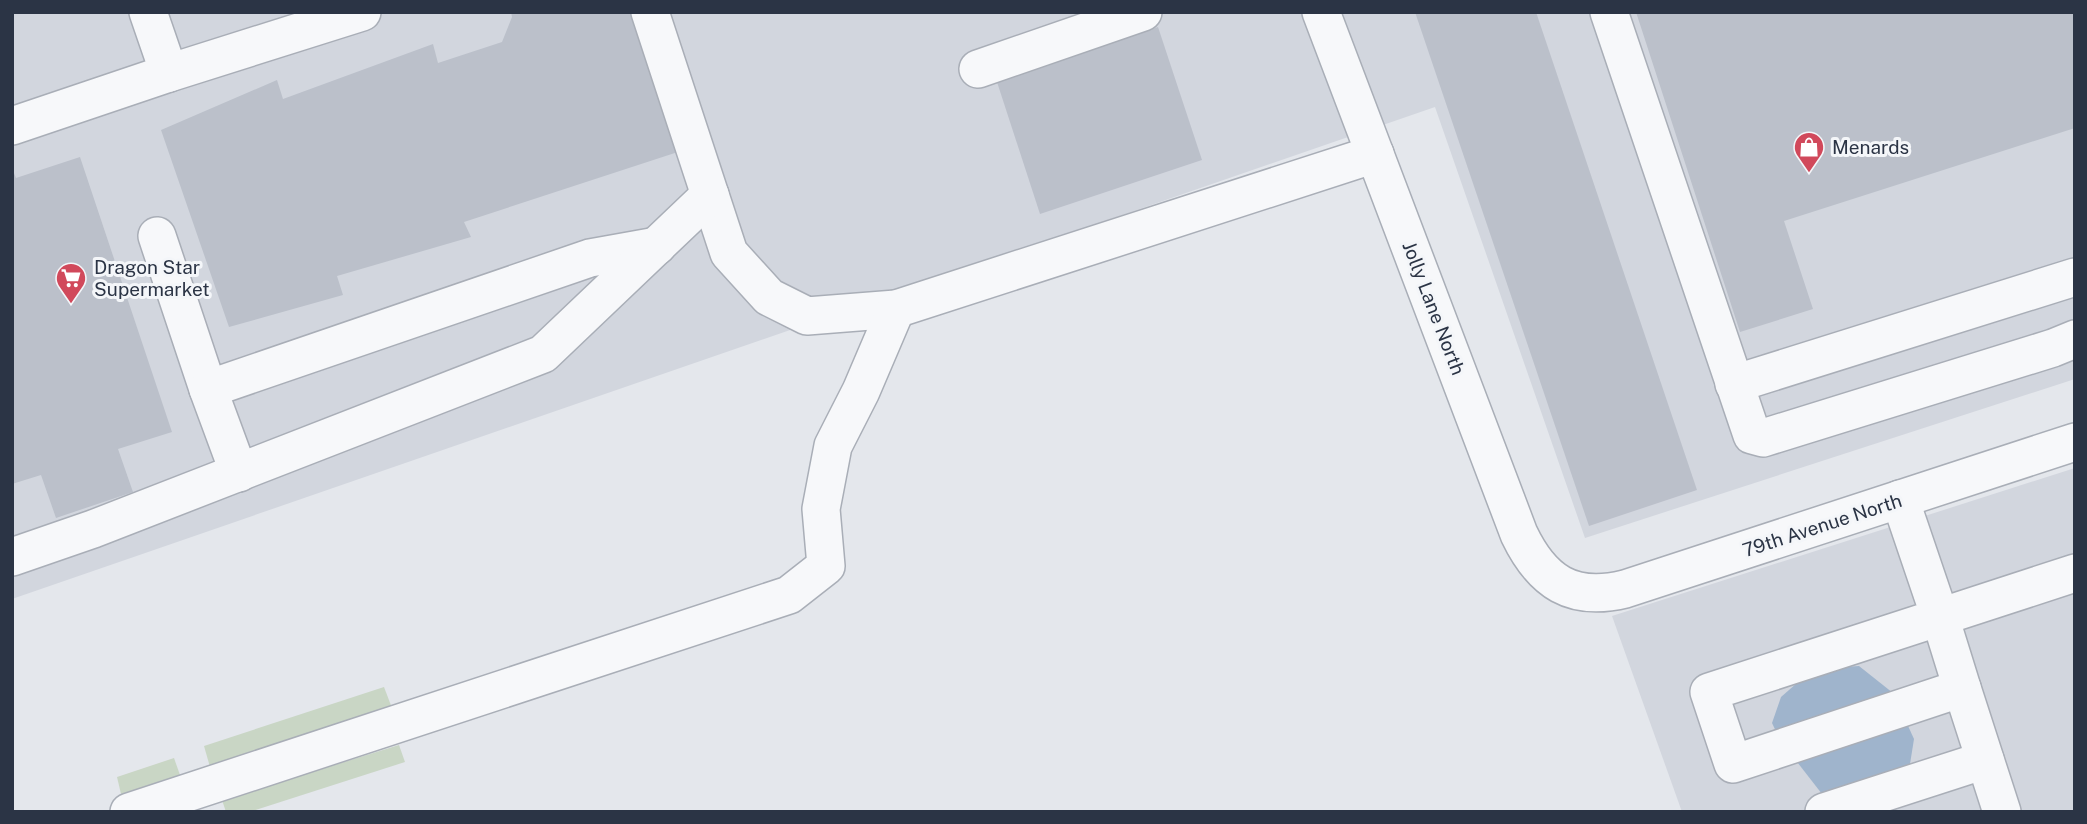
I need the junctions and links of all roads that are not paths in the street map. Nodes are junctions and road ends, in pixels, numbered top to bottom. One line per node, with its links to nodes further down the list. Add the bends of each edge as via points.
1 (148, 12): 8 (street)
2 (362, 12): 8 (street)
3 (650, 12): 11 (street)
4 (1143, 12): 7 (street)
5 (1321, 12): 10 (street, Jolly Lane North)
6 (1609, 12): 17 (street)
7 (978, 69)
8 (169, 73): 9 (street)
9 (12, 126)
10 (1375, 154): 15 (street); 24 (street, Jolly Lane North, via 1519,534 1547,575)
11 (709, 195): 13 (street); 15 (street, via 729,253 769,297 807,316)
12 (157, 236): 18 (street)
13 (657, 246): 18 (street, via 590,258); 20 (street, via 542,354)
14 (2075, 277): 17 (street)
15 (895, 309): 28 (street, via 833,446 821,509 826,566 789,595)
16 (2075, 339): 17 (street, via 1763,438 1752,435)
17 (1734, 384)
18 (208, 389): 20 (street)
19 (2075, 442): 21 (street, 79th Avenue North)
20 (239, 473): 22 (street)
21 (1900, 499): 24 (street, 79th Avenue North, via 1625,589 1597,594); 25 (street)
22 (12, 557)
23 (2075, 573): 25 (street)
24 (1568, 589)
25 (1940, 617): 26 (street); 26 (street, via 1709,692 1733,764)
26 (1962, 688): 27 (street)
27 (1985, 760): 29 (street); 30 (street)
28 (130, 812)
29 (1824, 812)
30 (2002, 812)

